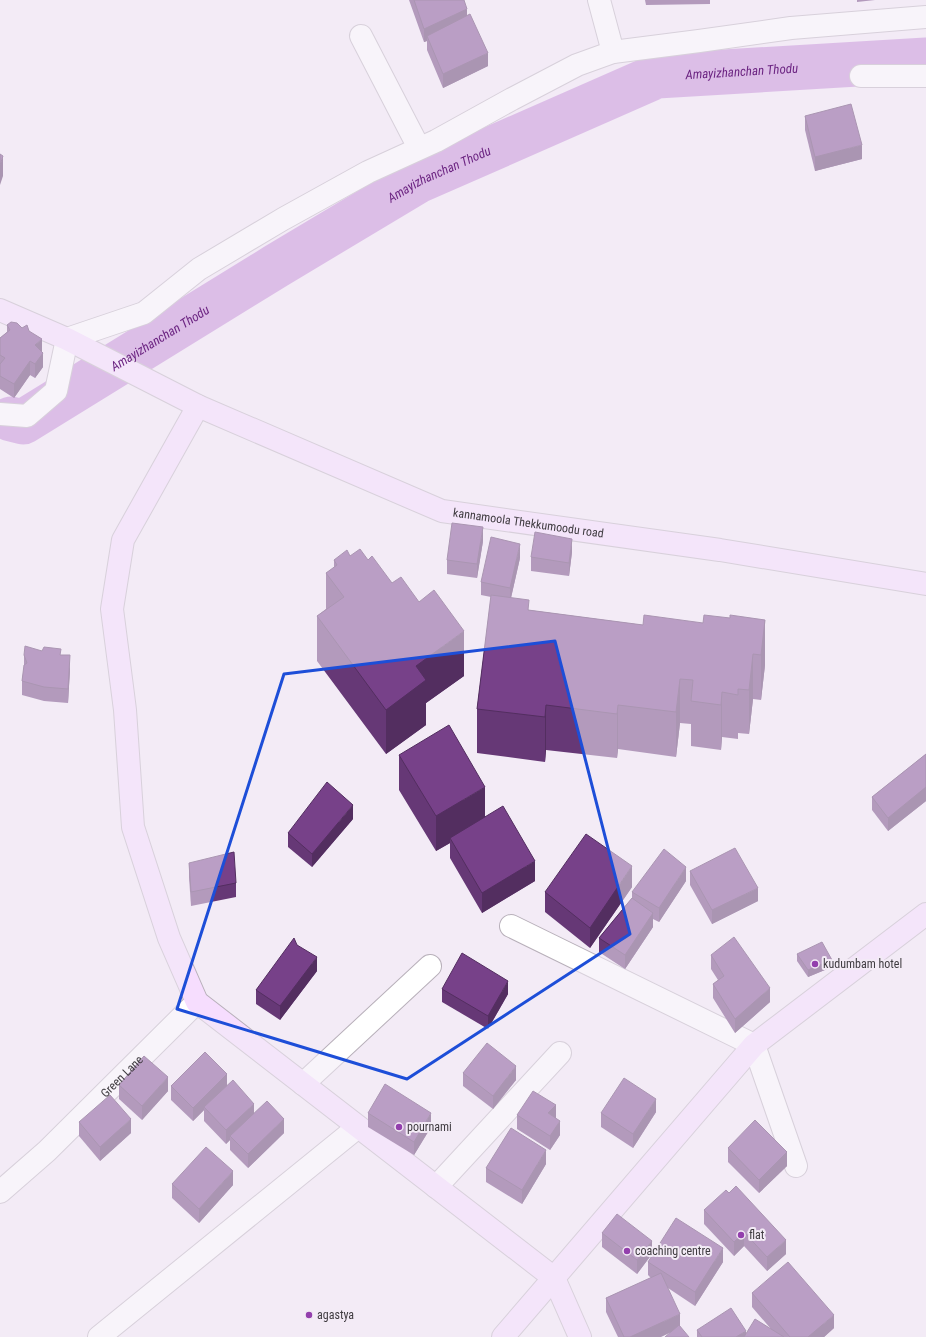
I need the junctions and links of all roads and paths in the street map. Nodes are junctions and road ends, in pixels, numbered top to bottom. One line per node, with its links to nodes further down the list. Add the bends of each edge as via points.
1 (599, 0): 4 (street)
2 (926, 17): 4 (street, via 791,28)
3 (361, 36): 7 (street)
4 (613, 52): 7 (street, via 577,66)
5 (861, 76): 6 (street)
6 (926, 76)
7 (419, 148): 9 (street, via 283,219 199,269 144,313)
8 (0, 310): 9 (street, kannamoola Thekkumoodu road)
9 (67, 339): 10 (street, kannamoola Thekkumoodu road); 11 (street, via 56,391 27,416)
10 (198, 406): 12 (street, kannamoola Thekkumoodu road, via 442,511 720,550); 16 (street, via 123,540 112,609 125,710 133,827 169,938)
11 (0, 414)
12 (926, 584)
13 (926, 914): 17 (street)
14 (511, 926): 17 (street)
15 (430, 966): 19 (street)
16 (197, 1002): 19 (street); 23 (street, Green Lane, via 47,1151)
17 (754, 1045): 21 (street); 24 (street)
18 (560, 1053): 22 (street)
19 (303, 1084): 20 (street)
20 (358, 1127): 22 (street); 25 (street)
21 (796, 1166)
22 (436, 1187): 24 (street)
23 (0, 1192)
24 (554, 1278): 26 (street); 27 (street)
25 (107, 1334)
26 (504, 1337)
27 (580, 1337)

